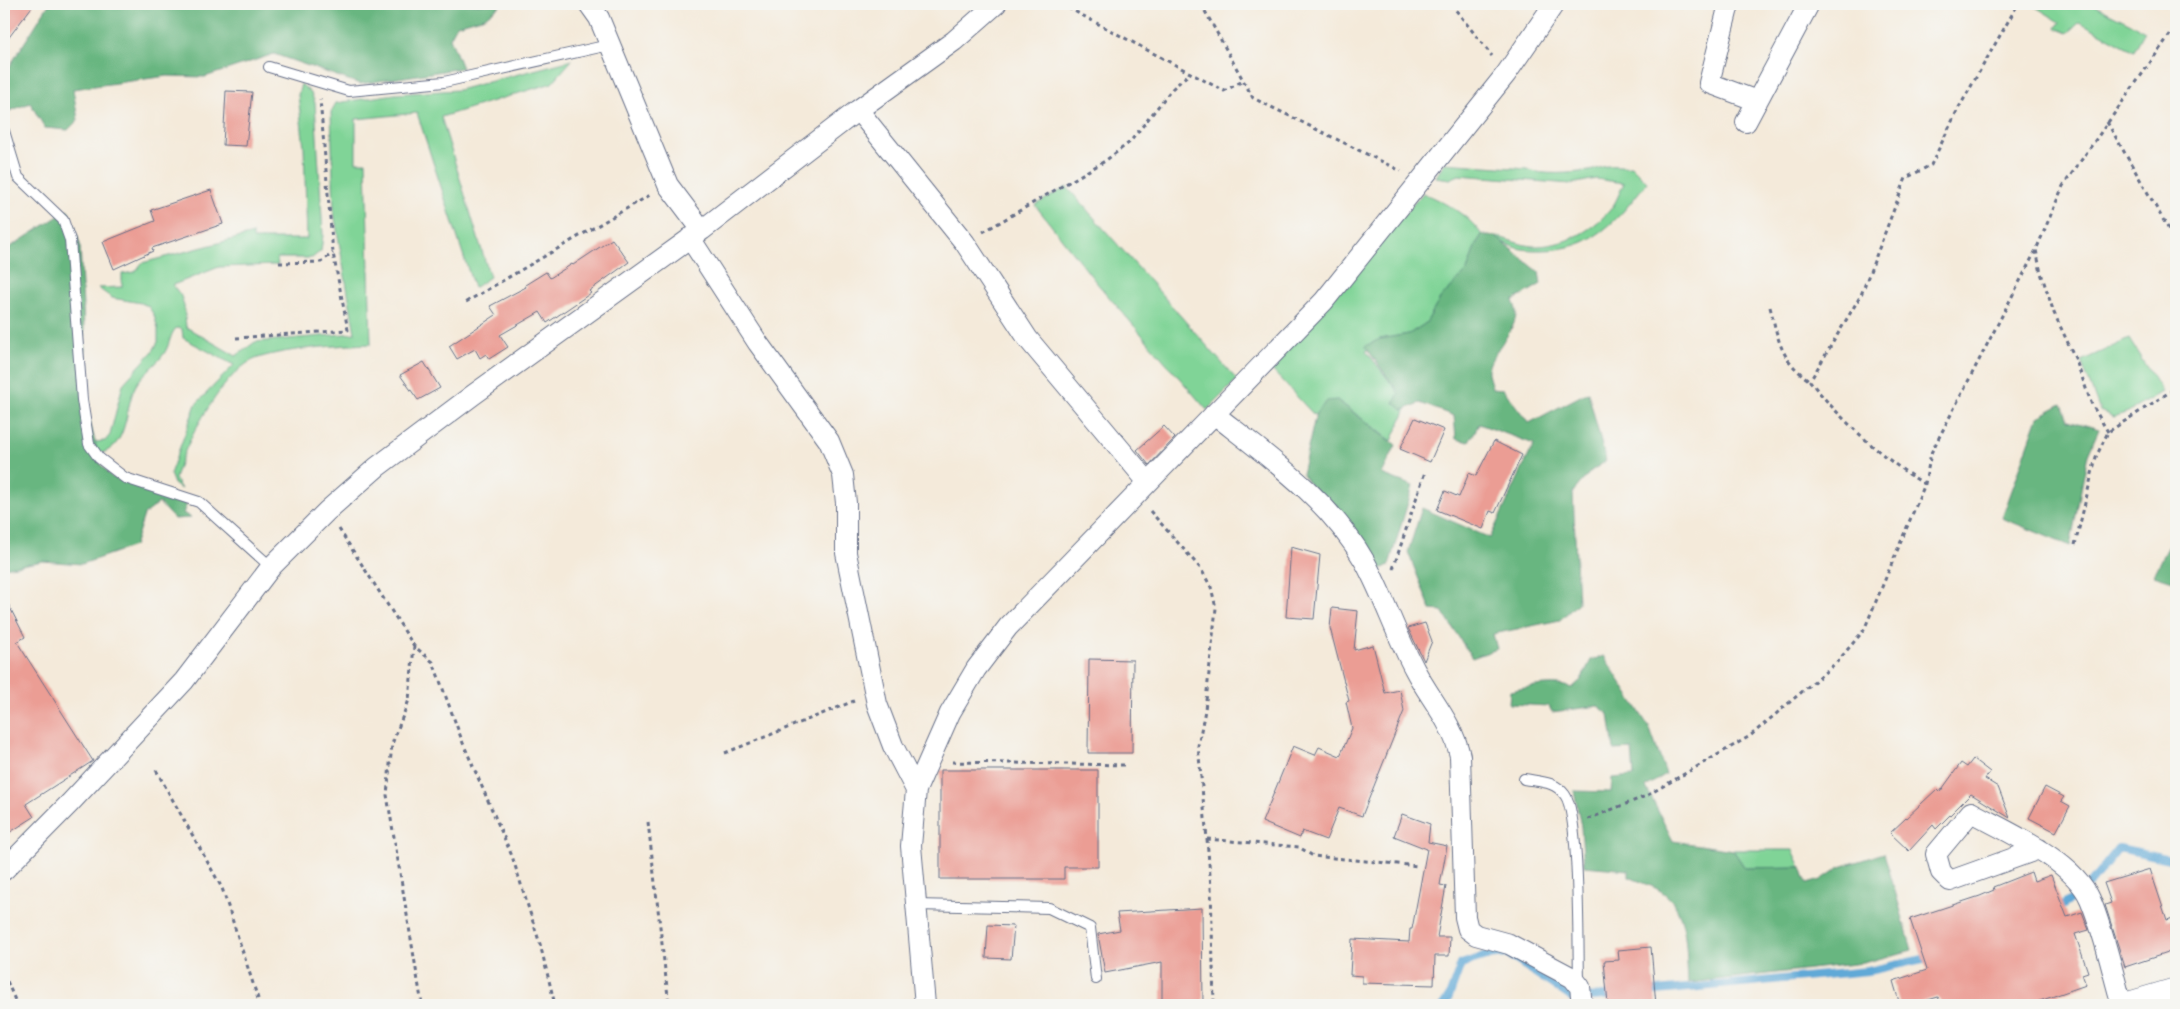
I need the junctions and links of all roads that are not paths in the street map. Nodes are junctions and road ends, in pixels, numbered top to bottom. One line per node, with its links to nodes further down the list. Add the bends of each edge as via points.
1 (589, 4): 6 (street, via 599,18)
2 (996, 4): 9 (street, via 954,42)
3 (1554, 4): 13 (street, via 1506,74 1324,301)
4 (1730, 4): 8 (street, via 1709,83)
5 (1809, 4): 8 (street)
6 (609, 45): 7 (lane, via 444,82 349,91); 12 (street, via 668,185)
7 (269, 67)
8 (1758, 100): 10 (street)
9 (858, 110): 12 (street); 14 (street, via 966,243 1028,339)
10 (1746, 122)
11 (4, 131): 15 (lane, via 18,177 63,220 70,240 82,400 89,444 99,458 125,478 199,502)
12 (696, 234): 15 (street, via 377,468 327,510); 17 (street, via 758,343 829,441 843,475 846,553 875,693 893,746)
13 (1214, 414): 14 (street); 23 (street, via 1298,480 1328,510 1365,563 1414,669 1457,740 1468,929 1476,935 1509,944 1573,978)
14 (1147, 481): 17 (street, via 1008,627 976,669 950,713)
15 (271, 567): 19 (street, via 184,681)
16 (1524, 779): 23 (lane, via 1553,784 1566,797 1573,824)
17 (916, 790): 20 (street, via 911,846)
18 (2039, 849): 18 (street, via 1950,881 1940,872 1936,854 1971,812); 25 (street, via 2074,879 2089,898)
19 (4, 870)
20 (916, 904): 21 (lane, via 1049,908 1090,928); 24 (street)
21 (1096, 979)
22 (2176, 992): 26 (street)
23 (1581, 996)
24 (925, 1005)
25 (2122, 1005)
26 (2132, 1005)

